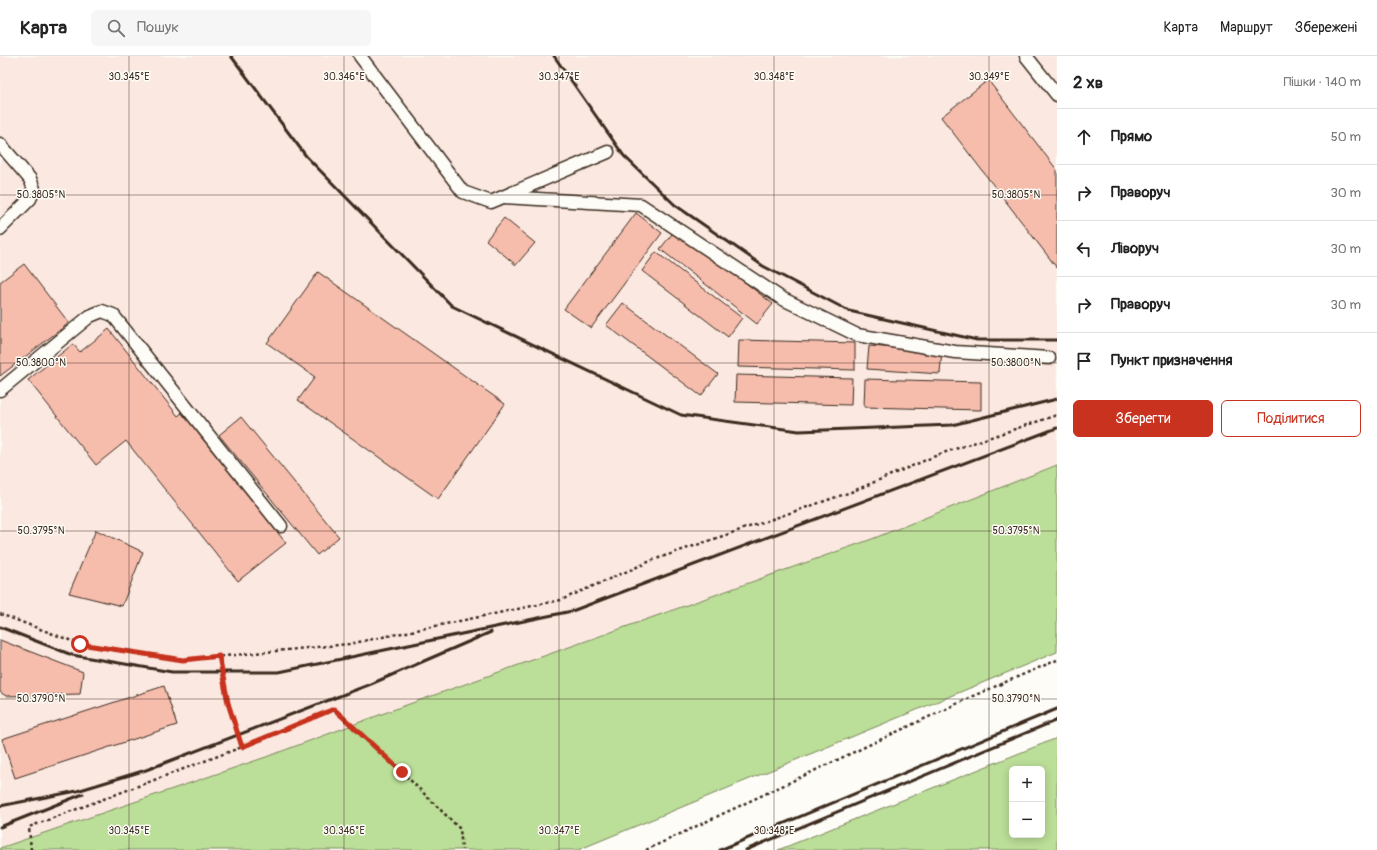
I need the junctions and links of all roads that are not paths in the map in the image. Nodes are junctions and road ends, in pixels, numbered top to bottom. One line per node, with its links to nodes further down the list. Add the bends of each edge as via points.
1 (360, 56): 6 (lane, via 463,192 491,202)
2 (1026, 56): 3 (lane)
3 (1057, 95)
4 (0, 144): 7 (lane, via 30,178 34,189 30,199)
5 (608, 152): 6 (lane)
6 (503, 197): 8 (lane, via 641,205 781,298 857,334 956,352)
7 (0, 229)
8 (1049, 358)
9 (0, 390): 10 (lane, via 90,316 102,311 113,315)
10 (281, 526)

